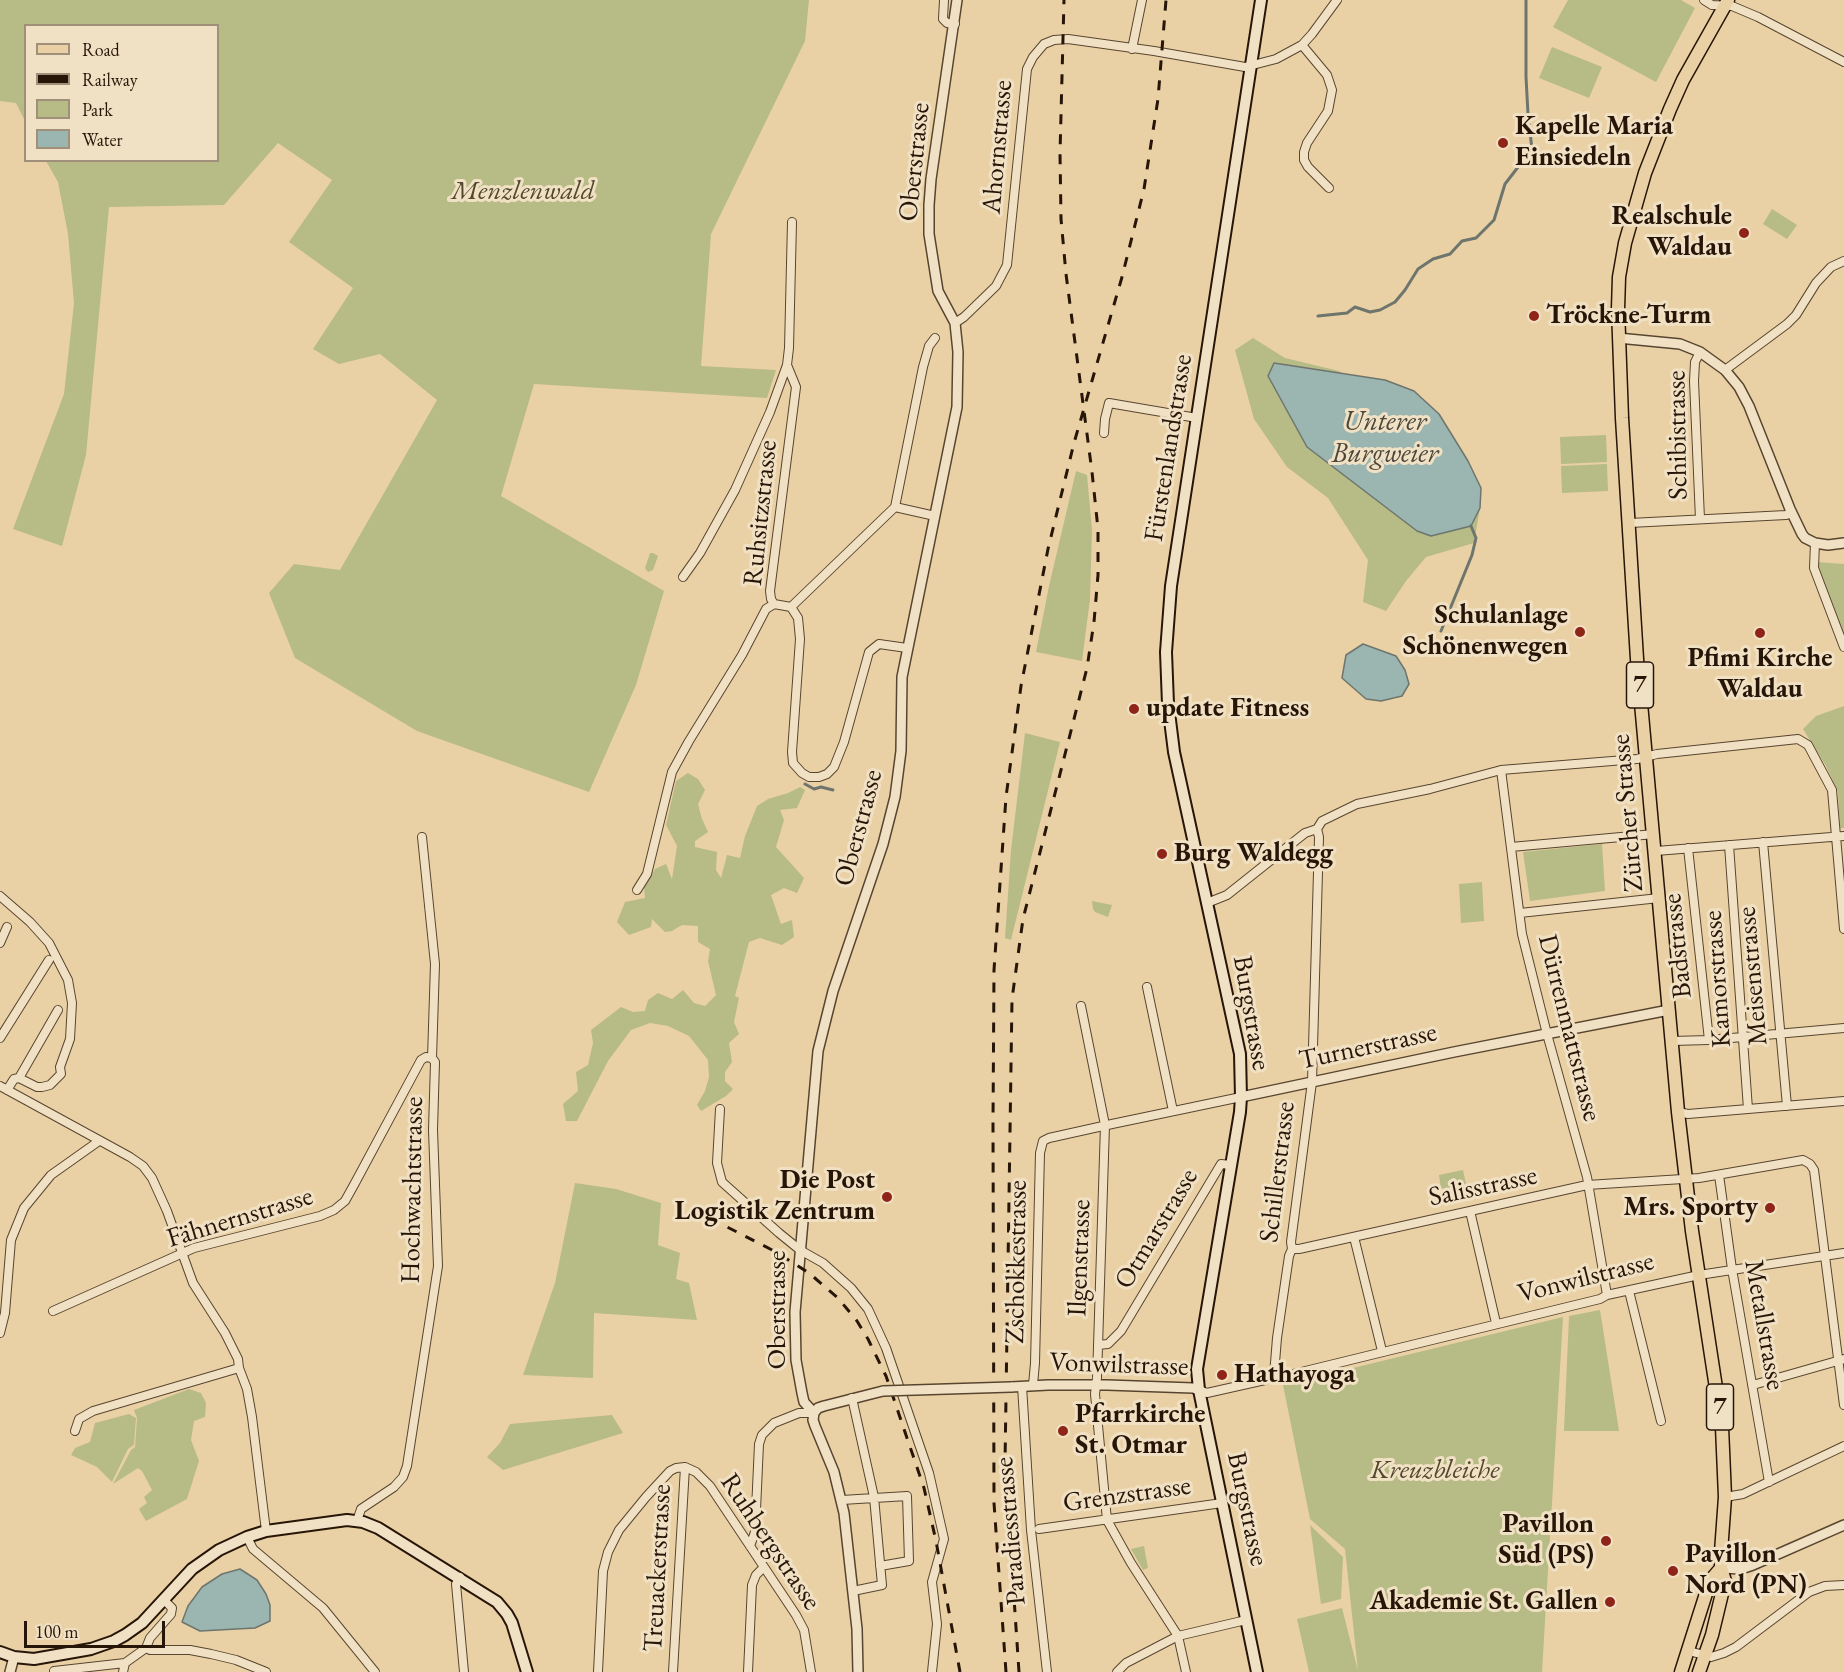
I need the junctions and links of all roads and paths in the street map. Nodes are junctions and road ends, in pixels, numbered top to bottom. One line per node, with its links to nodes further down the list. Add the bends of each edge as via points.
1 (944, 0): 8 (street, via 943,20)
2 (957, 0): 8 (street, Oberstrasse)
3 (1142, 0): 10 (street)
4 (1261, 0): 12 (main road, Fürstenlandstrasse)
5 (1337, 0): 9 (street, Ahornstrasse)
6 (1704, 0): 7 (street)
7 (1726, 3): 11 (street); 18 (main road, Zürcher Strasse / 7, via 1683,80 1638,195 1619,277)
8 (955, 24): 16 (street, Oberstrasse, via 931,179 929,234 938,291)
9 (1302, 45): 12 (street, Ahornstrasse, via 1276,59); 13 (street, via 1327,75 1332,90 1328,111 1304,152 1308,167)
10 (1132, 48): 12 (street, Ahornstrasse); 16 (street, Ahornstrasse, via 1061,40 1044,44 1033,57 1024,89 1007,265 996,286)
11 (1844, 62)
12 (1252, 65): 22 (main road, Fürstenlandstrasse)
13 (1329, 188)
14 (792, 222): 20 (street, Ruhsitzstrasse)
15 (1844, 261): 21 (street, via 1815,283 1787,324)
16 (955, 323): 26 (street, Oberstrasse, via 957,407)
17 (935, 338): 24 (street, via 923,367)
18 (1618, 338): 19 (street, via 1668,342); 28 (main road, Zürcher Strasse / 7)
19 (1700, 352): 21 (street); 27 (street, Schibistrasse, via 1694,381)
20 (787, 365): 31 (street, via 735,490); 32 (street, Ruhsitzstrasse, via 796,387 770,591)
21 (1725, 370): 25 (street, via 1749,406)
22 (1197, 418): 23 (street, via 1109,403); 50 (main road, Fürstenlandstrasse, via 1171,586 1166,670 1174,752)
23 (1104, 433)
24 (895, 507): 26 (street); 33 (street)
25 (1791, 513): 27 (street); 29 (street, via 1805,538)
26 (936, 516): 35 (street, Oberstrasse)
27 (1700, 519): 28 (street)
28 (1630, 524): 36 (main road, Zürcher Strasse / 7)
29 (1815, 543): 30 (street); 34 (street, via 1814,568)
30 (1844, 543)
31 (684, 577)
32 (774, 604): 33 (street, Ruhsitzstrasse); 47 (street, via 766,609 672,772 647,874)
33 (791, 608): 35 (street, Ruhsitzstrasse, via 798,618 800,639 793,763 809,777 827,774 839,759 869,652 879,644)
34 (1844, 647)
35 (907, 648): 88 (street, Oberstrasse, via 902,682 901,751 892,809 820,1041)
36 (1647, 756): 37 (street); 39 (main road, Zürcher Strasse / 7); 41 (street, via 1798,739 1808,745 1832,790)
37 (1501, 770): 38 (street, via 1357,804 1322,821); 44 (street, Dürrenmattstrasse)
38 (1317, 829): 50 (street, via 1305,833 1227,895); 69 (street, Schillerstrasse)
39 (1654, 834): 44 (street); 46 (main road, Zürcher Strasse / 7)
40 (422, 837): 67 (street, Hochwachtstrasse, via 435,964)
41 (1841, 837): 42 (street); 53 (street)
42 (1763, 842): 43 (street); 62 (street, Meisenstrasse)
43 (1729, 845): 45 (street); 63 (street, Kamorstrasse)
44 (1511, 847): 51 (street, Dürrenmattstrasse)
45 (1689, 848): 46 (street); 65 (street, Badstrasse)
46 (1656, 851): 49 (main road, Zürcher Strasse / 7)
47 (637, 890)
48 (0, 896): 68 (street, via 49,943 68,980 72,1003 70,1039 61,1074 42,1087)
49 (1659, 898): 51 (street); 59 (main road, Zürcher Strasse / 7)
50 (1207, 903): 71 (main road, Burgstrasse, via 1238,1040)
51 (1520, 913): 61 (street, Dürrenmattstrasse, via 1527,960)
52 (7, 927): 54 (street)
53 (1844, 929)
54 (0, 943)
55 (49, 960): 64 (street)
56 (1147, 987): 76 (street)
57 (1081, 1006): 78 (street, Ilgenstrasse)
58 (58, 1010): 68 (street)
59 (1669, 1010): 61 (street, Turnerstrasse); 66 (main road, Zürcher Strasse / 7)
60 (1844, 1028): 62 (street)
61 (1547, 1034): 69 (street, Turnerstrasse); 84 (street, Dürrenmattstrasse)
62 (1779, 1034): 63 (street); 73 (street, Meisenstrasse)
63 (1743, 1037): 65 (street); 75 (street, Kamorstrasse)
64 (0, 1038)
65 (1708, 1040): 66 (street)
66 (1672, 1041): 77 (main road, Zürcher Strasse / 7)
67 (432, 1058): 90 (street, Fähnernstrasse, via 421,1060 345,1201 334,1210); 122 (street, Hochwachtstrasse, via 439,1258 411,1445 403,1477 361,1509)
68 (19, 1078): 70 (street)
69 (1311, 1082): 71 (street, Turnerstrasse); 87 (street, Schillerstrasse)
70 (4, 1088): 79 (street)
71 (1241, 1097): 76 (street, Turnerstrasse); 81 (main road, Burgstrasse)
72 (1844, 1101): 73 (street)
73 (1787, 1106): 75 (street)
74 (720, 1109): 88 (street, via 717,1163 722,1182)
75 (1748, 1109): 77 (street)
76 (1173, 1111): 78 (street, Turnerstrasse)
77 (1678, 1112): 83 (main road, Zürcher Strasse / 7)
78 (1106, 1125): 80 (street, Turnerstrasse); 99 (street, Ilgenstrasse)
79 (99, 1141): 90 (street, via 137,1161 153,1178); 98 (street, via 51,1175 24,1208 11,1240)
80 (1043, 1141): 104 (street, Zschokkestrasse)
81 (1231, 1166): 99 (street, Otmarstrasse, via 1221,1164 1115,1339); 108 (main road, Burgstrasse, via 1197,1364)
82 (1719, 1175): 83 (street, Salisstrasse); 91 (street, Salisstrasse, via 1803,1160 1810,1164); 92 (street, Metallstrasse)
83 (1685, 1178): 84 (street, Salisstrasse); 93 (main road, Zürcher Strasse / 7)
84 (1587, 1185): 85 (street, Salisstrasse); 95 (street, Dürrenmattstrasse)
85 (1470, 1211): 86 (street, Salisstrasse); 97 (street)
86 (1353, 1237): 87 (street, Salisstrasse); 100 (street)
87 (1292, 1249): 103 (street, Schillerstrasse)
88 (800, 1250): 111 (street, Oberstrasse, via 796,1359 804,1402); 156 (street, via 830,1268 874,1319 929,1473 944,1539 932,1582 937,1624)
89 (1844, 1253): 91 (street, Vonwilstrasse)
90 (182, 1254): 96 (street, Fähnernstrasse); 102 (street, via 193,1283 232,1346)
91 (1826, 1256): 92 (street, Vonwilstrasse); 101 (street)
92 (1732, 1269): 93 (street, Vonwilstrasse); 107 (street, Metallstrasse)
93 (1699, 1275): 94 (street, Vonwilstrasse); 118 (main road, Zürcher Strasse / 7, via 1722,1427)
94 (1629, 1291): 95 (street, Vonwilstrasse); 112 (street)
95 (1607, 1295): 97 (street, Vonwilstrasse)
96 (53, 1311)
97 (1496, 1323): 100 (street, Vonwilstrasse)
98 (0, 1333)
99 (1098, 1345): 105 (street, Ilgenstrasse)
100 (1382, 1351): 103 (street, Vonwilstrasse)
101 (1840, 1360): 107 (street); 110 (street)
102 (239, 1368): 113 (street, via 93,1412 79,1419); 125 (street, via 252,1417)
103 (1274, 1376): 108 (street, Vonwilstrasse, via 1207,1393)
104 (1033, 1385): 105 (street, Vonwilstrasse); 106 (street, Vonwilstrasse)
105 (1096, 1385): 108 (street, Vonwilstrasse); 121 (street, Ilgenstrasse, via 1095,1411)
106 (1022, 1386): 109 (street, Vonwilstrasse, bridge, via 883,1391); 157 (street, Paradiesstrasse, via 1031,1530)
107 (1753, 1386): 116 (street, Metallstrasse)
108 (1199, 1390): 120 (main road, Burgstrasse)
109 (852, 1398): 111 (street, Vonwilstrasse, via 818,1408); 117 (street)
110 (1844, 1405)
111 (814, 1413): 119 (street, Oberstrasse, via 813,1420); 127 (street, via 799,1413 774,1423 762,1435 755,1532)
112 (1661, 1421)
113 (75, 1431)
114 (1844, 1446): 116 (street)
115 (684, 1467): 127 (street, Ruhbergstrasse, via 696,1472 710,1486); 151 (street, Ruhbergstrasse, via 670,1472 652,1490 619,1530 608,1552 603,1571); 152 (street, Treuackerstrasse)
116 (1769, 1482): 118 (street)
117 (874, 1497): 119 (street); 128 (street); 128 (street, via 907,1496 909,1561)
118 (1725, 1497): 130 (main road, Zürcher Strasse / 7)
119 (842, 1500): 133 (street, Oberstrasse)
120 (1222, 1503): 121 (street, Grenzstrasse); 135 (main road, Burgstrasse)
121 (1107, 1520): 124 (street, Grenzstrasse); 136 (street, Ilgenstrasse)
122 (357, 1521): 125 (main road); 131 (main road, via 378,1528)
123 (1844, 1525): 130 (street, via 1753,1565)
124 (1039, 1529)
125 (266, 1531): 126 (main road)
126 (247, 1538): 134 (main road, via 205,1559); 148 (street, via 253,1549 323,1608)
127 (750, 1546): 129 (street, Ruhbergstrasse)
128 (880, 1566): 133 (street, via 882,1585)
129 (764, 1567): 153 (street, via 752,1585); 154 (street, Ruhbergstrasse, via 804,1630)
130 (1721, 1568): 138 (main road, 7, via 1710,1581); 140 (main road, 7, via 1723,1592)
131 (460, 1577): 149 (street, via 456,1584); 150 (main road, via 504,1608)
132 (1844, 1585): 140 (street, via 1809,1592 1736,1647 1718,1655)
133 (853, 1591): 155 (street, Oberstrasse)
134 (163, 1599): 137 (street, via 172,1608 171,1614); 141 (main road, via 142,1623 114,1641 39,1658)
135 (1246, 1620): 136 (street); 161 (main road, Burgstrasse)
136 (1178, 1636): 143 (street); 160 (street, Ilgenstrasse)
137 (146, 1648): 142 (street); 147 (street, via 211,1654)
138 (1689, 1651): 140 (street); 162 (main road, 7)
139 (0, 1652): 141 (main road)
140 (1705, 1655): 163 (main road, 7)
141 (14, 1657): 145 (street)
142 (125, 1663): 144 (street); 146 (street)
143 (1126, 1663): 158 (street); 159 (street)
144 (54, 1671)
145 (10, 1672)
146 (123, 1672)
147 (266, 1672)
148 (375, 1672)
149 (464, 1672)
150 (528, 1672)
151 (598, 1672)
152 (673, 1672)
153 (747, 1672)
154 (811, 1672)
155 (858, 1672)
156 (932, 1672)
157 (1047, 1672)
158 (1117, 1672)
159 (1129, 1672)
160 (1186, 1672)
161 (1257, 1672)
162 (1682, 1672)
163 (1699, 1672)

